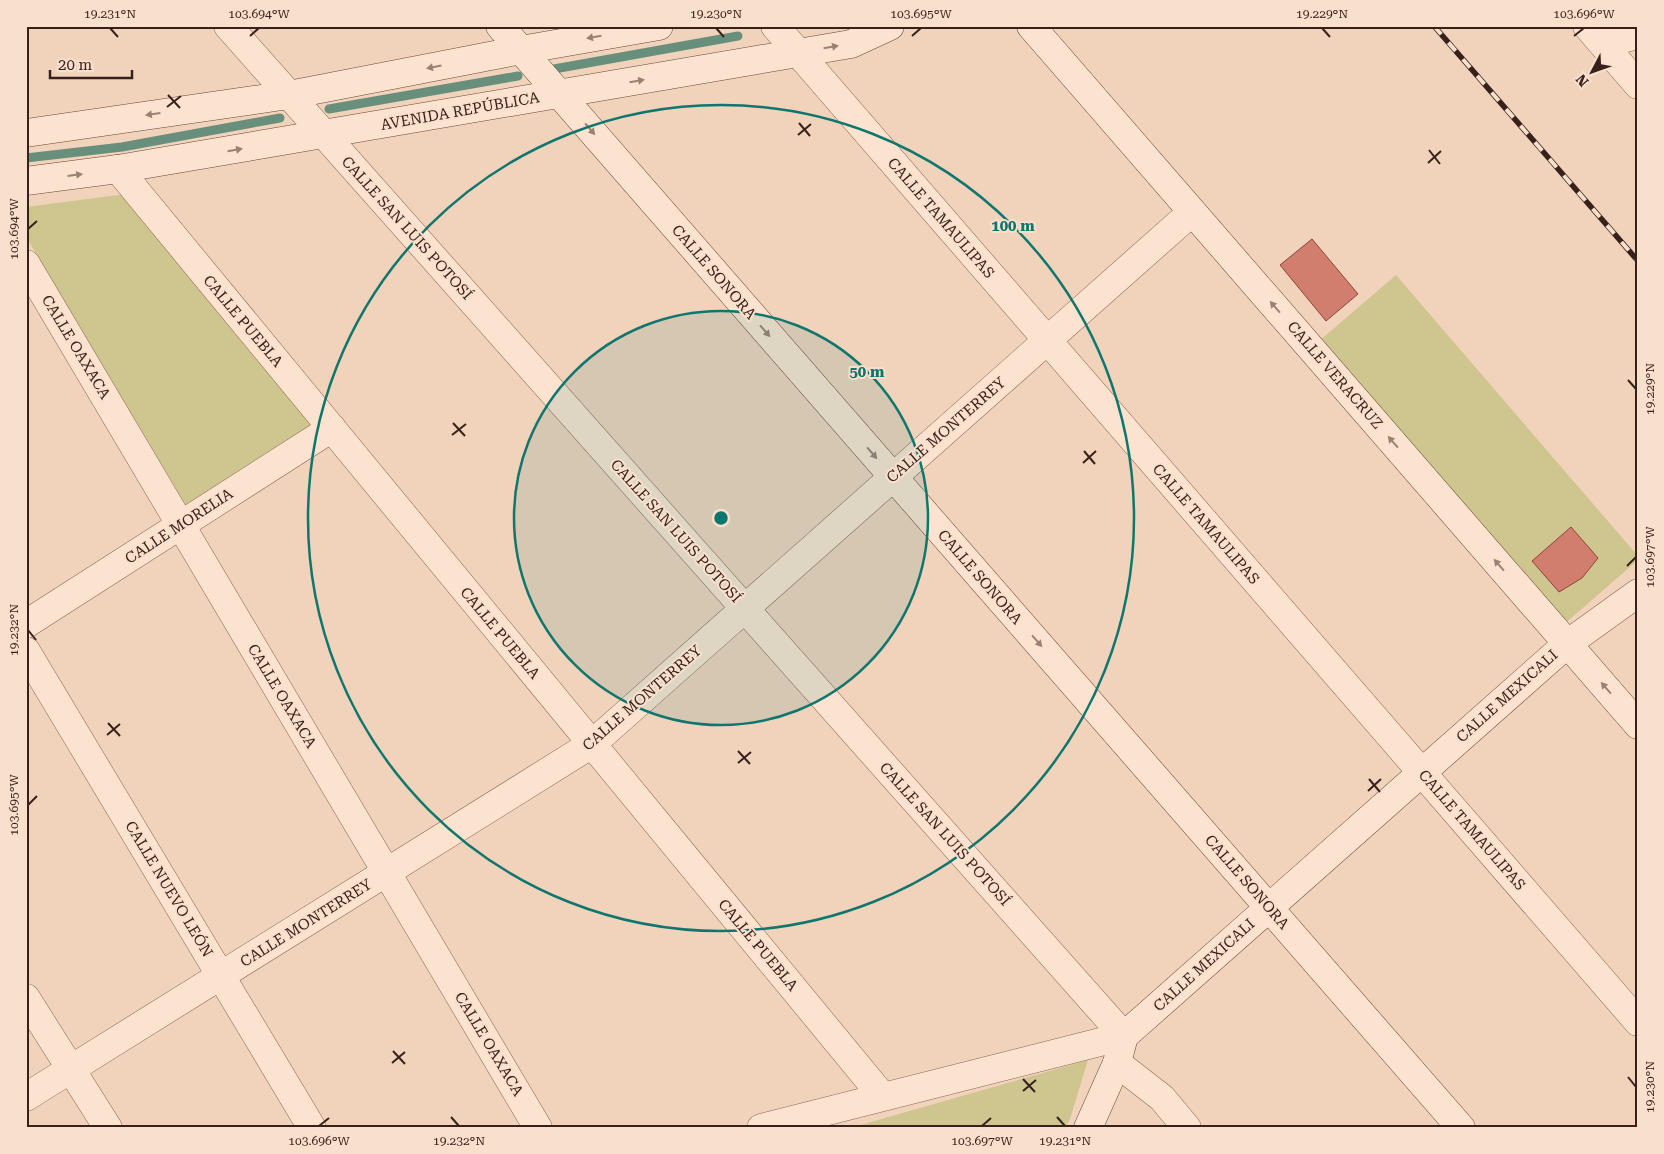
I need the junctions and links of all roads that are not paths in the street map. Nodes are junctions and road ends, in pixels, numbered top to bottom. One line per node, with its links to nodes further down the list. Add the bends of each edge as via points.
1 (228, 26): 13 (street, CALLE SAN LUIS POTOSÍ)
2 (500, 26): 9 (street, CALLE SONORA)
3 (659, 26): 9 (street, one-way to 9)
4 (775, 26): 10 (street, CALLE TAMAULIPAS)
5 (890, 26): 10 (street, AVENIDA REPÚBLICA, one-way to 5, via 851,44)
6 (1031, 26): 18 (street, CALLE VERACRUZ)
7 (1595, 35): 8 (street); 11 (street)
8 (1638, 35)
9 (521, 50): 12 (street, CALLE SONORA); 13 (street, one-way to 13)
10 (798, 53): 12 (street, AVENIDA REPÚBLICA, one-way to 10); 20 (street, CALLE TAMAULIPAS)
11 (1638, 85)
12 (560, 94): 15 (street, AVENIDA REPÚBLICA); 22 (street, CALLE SONORA, one-way to 22)
13 (289, 95): 14 (street, one-way to 14); 15 (street, CALLE SAN LUIS POTOSÍ)
14 (26, 132)
15 (324, 134): 16 (street, AVENIDA REPÚBLICA, one-way to 15); 25 (street, CALLE SAN LUIS POTOSÍ)
16 (118, 169): 17 (street, AVENIDA REPÚBLICA, one-way to 16); 21 (street, CALLE PUEBLA)
17 (26, 181)
18 (1192, 212): 20 (street, CALLE MONTERREY); 27 (street, CALLE VERACRUZ, one-way to 18)
19 (26, 264): 23 (street, CALLE OAXACA)
20 (1047, 340): 22 (street, CALLE MONTERREY); 31 (street, CALLE TAMAULIPAS)
21 (332, 428): 23 (street, CALLE MORELIA); 30 (street, CALLE PUEBLA)
22 (893, 477): 25 (street, CALLE MONTERREY); 33 (street, CALLE SONORA, one-way to 33)
23 (181, 525): 26 (street, CALLE MORELIA); 32 (street, CALLE OAXACA)
24 (1638, 592): 27 (street, CALLE MEXICALI)
25 (744, 608): 30 (street, CALLE MONTERREY); 37 (street, CALLE SAN LUIS POTOSÍ)
26 (26, 624)
27 (1567, 644): 29 (street, CALLE VERACRUZ, one-way to 27); 31 (street, CALLE MEXICALI)
28 (26, 651): 34 (street, CALLE NUEVO LEÓN)
29 (1638, 725)
30 (592, 744): 32 (street, CALLE MONTERREY); 41 (street, CALLE PUEBLA)
31 (1422, 772): 33 (street, CALLE MEXICALI); 36 (street, CALLE TAMAULIPAS)
32 (387, 872): 34 (street, CALLE MONTERREY); 44 (street, CALLE OAXACA)
33 (1269, 908): 37 (street, CALLE MEXICALI); 48 (street, CALLE SONORA)
34 (221, 976): 39 (street, CALLE MONTERREY); 43 (street, CALLE NUEVO LEÓN)
35 (26, 998): 39 (street)
36 (1638, 1022)
37 (1124, 1036): 38 (street); 41 (street, CALLE MEXICALI)
38 (1117, 1063): 46 (street); 47 (street, via 1162,1098)
39 (72, 1069): 40 (street, CALLE MONTERREY); 42 (street)
40 (26, 1097)
41 (884, 1097): 45 (street, CALLE MEXICALI)
42 (108, 1128)
43 (312, 1128)
44 (538, 1128)
45 (761, 1128)
46 (1088, 1128)
47 (1186, 1128)
48 (1461, 1128)

